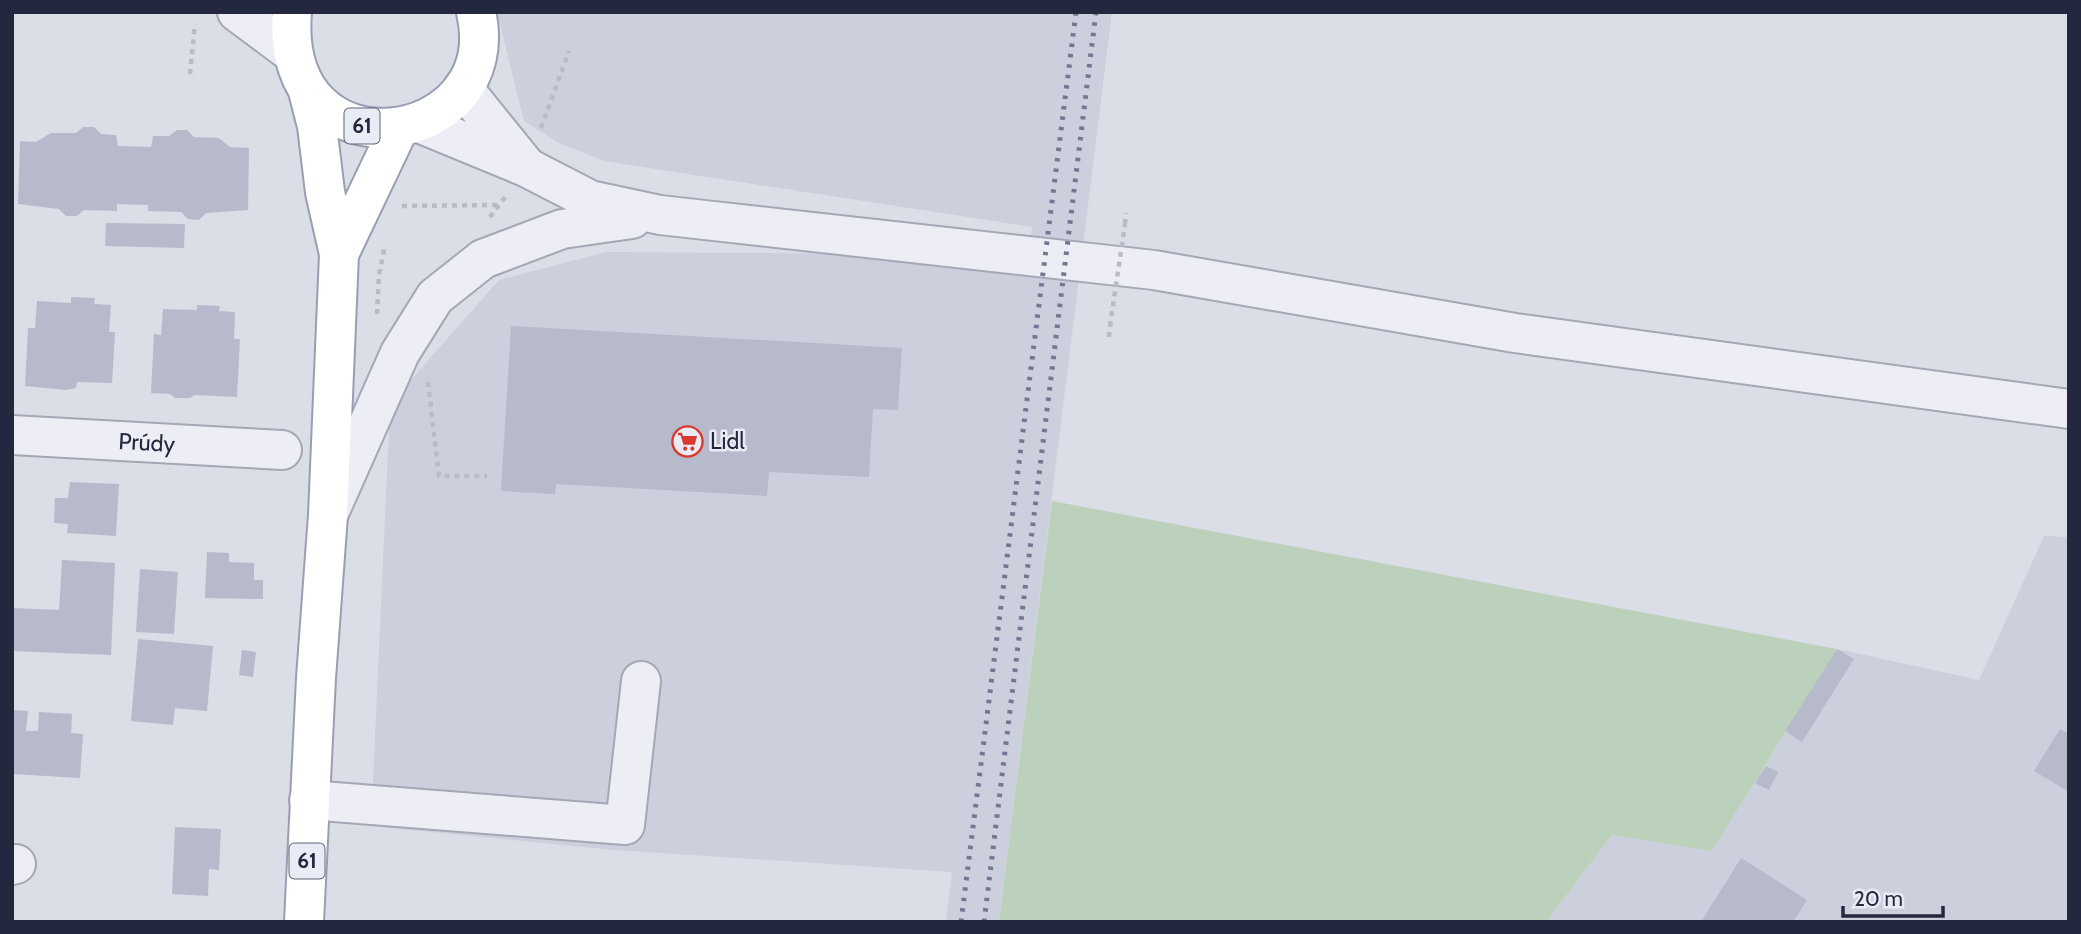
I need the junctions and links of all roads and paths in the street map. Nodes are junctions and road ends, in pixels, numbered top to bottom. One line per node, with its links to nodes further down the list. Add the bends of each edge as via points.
1 (237, 12): 6 (street)
2 (292, 12): 6 (main road, 61)
3 (476, 12): 8 (main road, 61, via 476,58)
4 (195, 24): 7 (path)
5 (569, 51): 11 (path)
6 (292, 53): 9 (main road, 61)
7 (190, 74)
8 (463, 88): 10 (main road, 61, via 443,108); 11 (street)
9 (308, 91): 10 (main road, 61, via 327,111 349,123 374,129); 19 (main road, 61)
10 (409, 126): 11 (street); 19 (main road, 61)
11 (532, 153): 16 (street, via 590,200)
12 (393, 205): 14 (path)
13 (499, 205): 14 (path)
14 (399, 206): 17 (path)
15 (1126, 213): 21 (path, bridge)
16 (660, 215): 23 (street, via 1154,270 1515,333); 27 (street, via 562,229 483,259 435,297 400,353)
17 (395, 216)
18 (387, 237): 20 (path)
19 (338, 254): 27 (main road, 61)
20 (377, 314)
21 (1109, 337)
22 (427, 373): 26 (path, via 439,476)
23 (2069, 409)
24 (12, 435): 25 (street, Prúdy)
25 (282, 450)
26 (487, 476)
27 (328, 515): 29 (main road, 61)
28 (641, 681): 29 (street, via 625,825)
29 (309, 800): 30 (main road, 61)
30 (304, 922)

